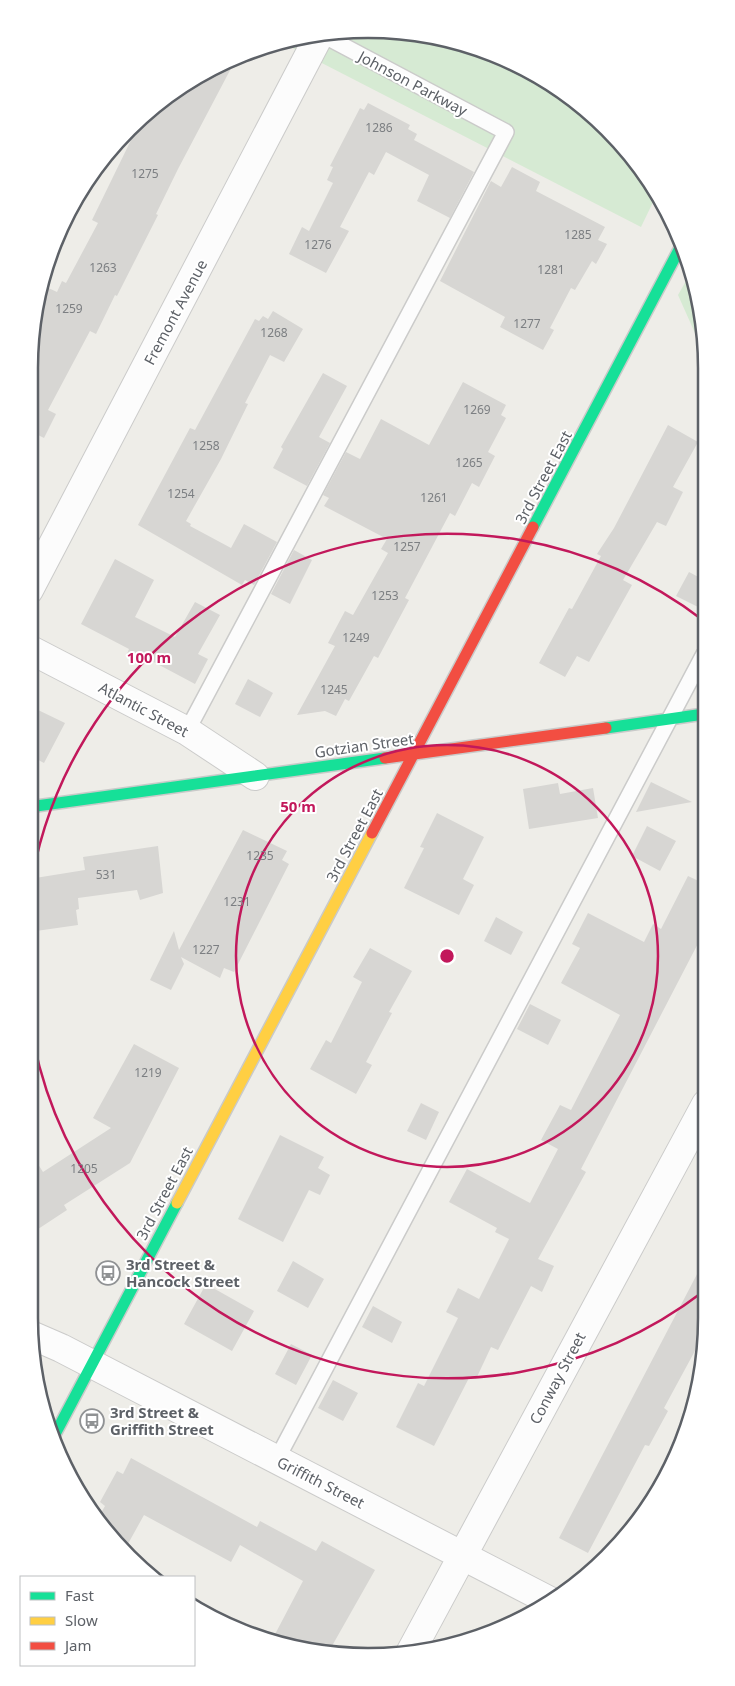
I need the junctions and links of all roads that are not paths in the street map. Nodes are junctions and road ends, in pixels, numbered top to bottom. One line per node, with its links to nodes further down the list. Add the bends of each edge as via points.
1 (330, 39): 9 (lane, Johnson Parkway, via 506,132)
2 (316, 42): 4 (street, Fremont Avenue)
3 (677, 253): 10 (street, 3rd Street East)
4 (38, 573)
5 (38, 654): 9 (street, Atlantic Street)
6 (698, 665): 8 (lane)
7 (698, 715): 8 (street, Gotzian Street)
8 (668, 719): 10 (street, Gotzian Street); 17 (lane)
9 (187, 731): 11 (street, Atlantic Street)
10 (414, 753): 11 (street, Gotzian Street); 15 (street, 3rd Street East)
11 (255, 776): 12 (street, Gotzian Street)
12 (38, 806)
13 (698, 1119): 18 (street, Conway Street)
14 (38, 1338): 15 (street, Griffith Street)
15 (92, 1364): 16 (street, 3rd Street East); 17 (street, Griffith Street)
16 (57, 1430)
17 (277, 1459): 18 (street, Griffith Street)
18 (462, 1555): 19 (street, Griffith Street); 20 (street, Conway Street)
19 (543, 1597)
20 (414, 1645)

